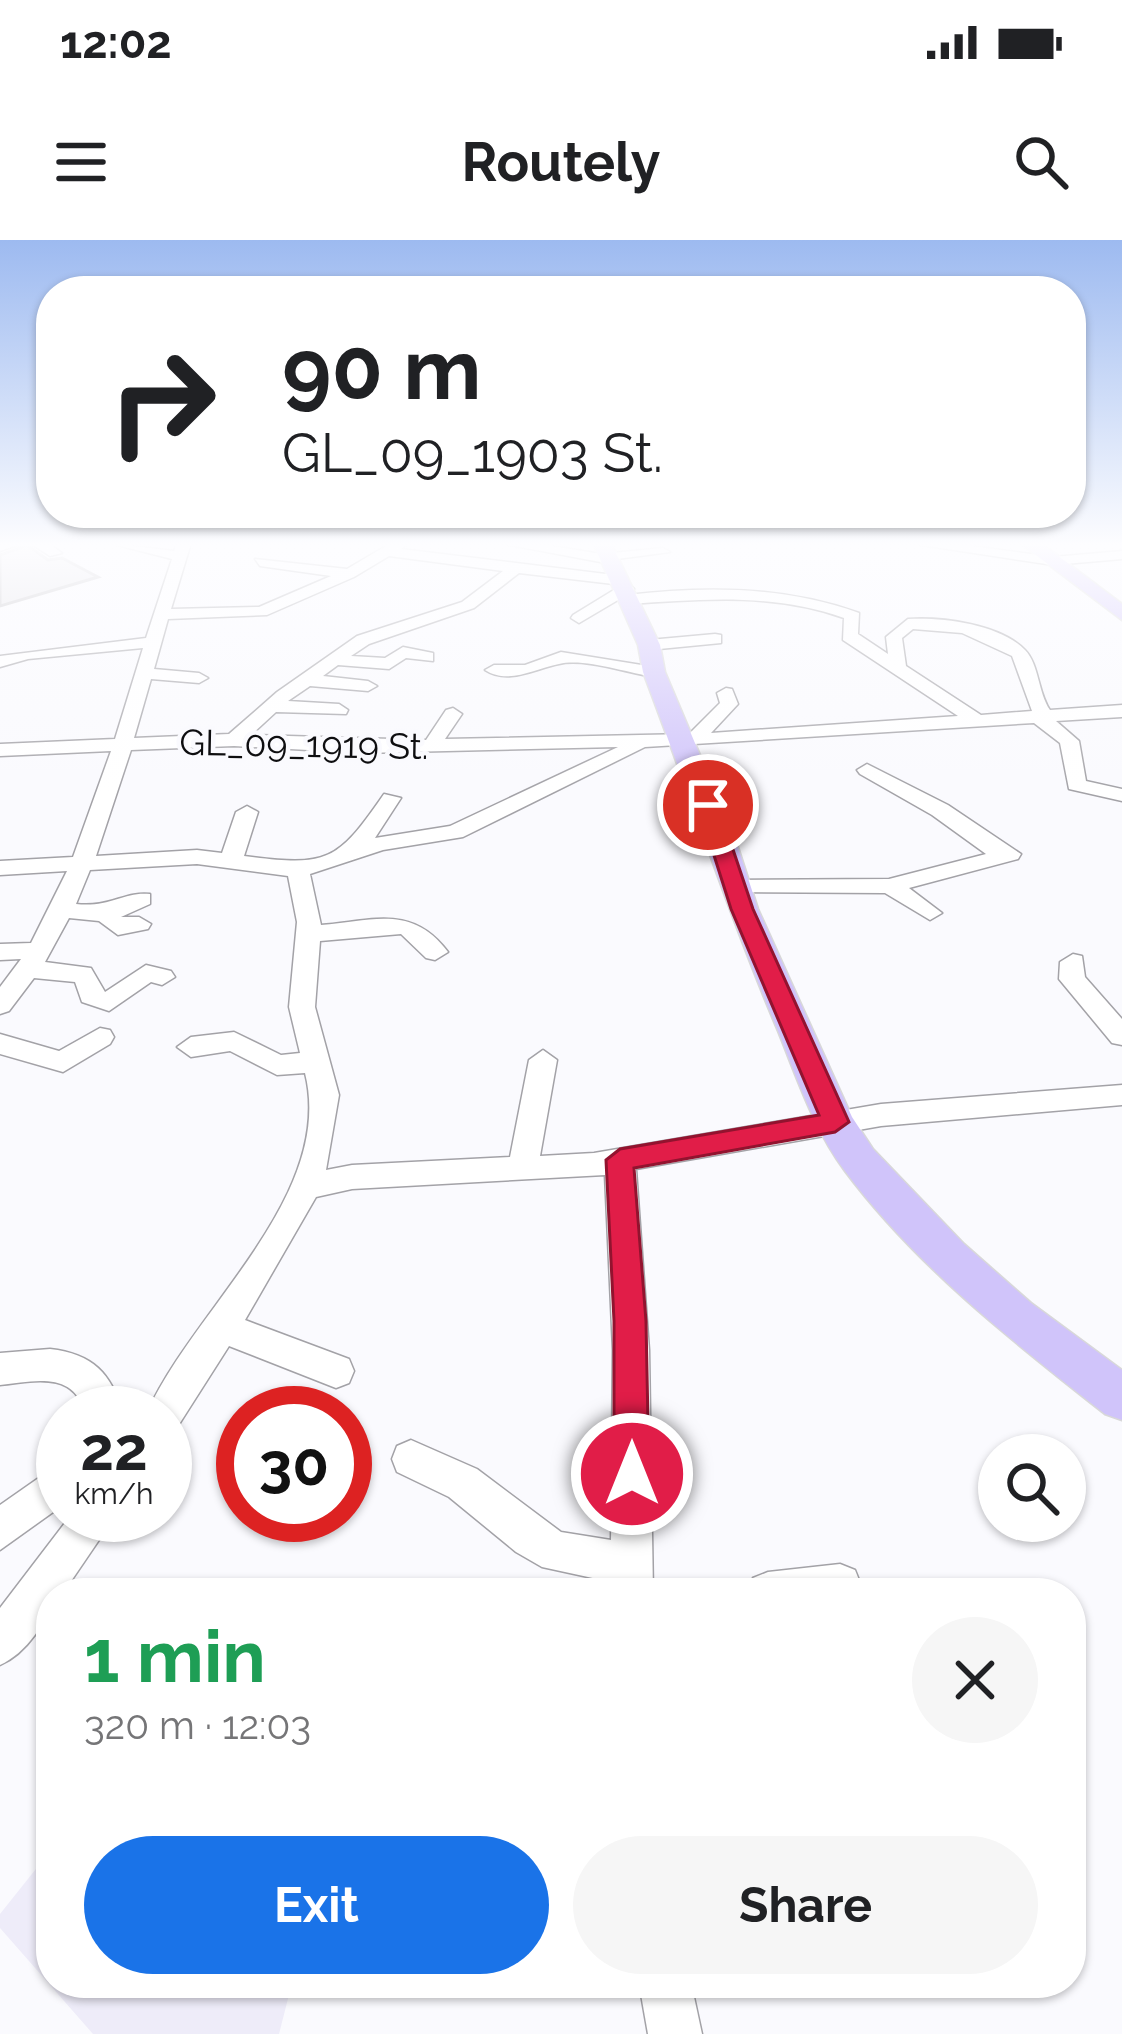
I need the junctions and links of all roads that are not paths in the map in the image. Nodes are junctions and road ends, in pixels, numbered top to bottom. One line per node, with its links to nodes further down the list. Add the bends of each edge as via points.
1 (156, 627): 10 (street)
2 (380, 627): 8 (street)
3 (393, 627): 8 (street)
4 (641, 627): 11 (main road)
5 (849, 627): 16 (street, via 846,634)
6 (905, 627): 16 (street, via 894,638)
7 (946, 627): 27 (street, via 1020,654)
8 (385, 629): 14 (street)
9 (715, 639): 11 (street)
10 (152, 643): 15 (street, via 22,651); 19 (street)
11 (649, 644): 18 (main road)
12 (213, 657): 19 (street, via 190,677)
13 (428, 657): 14 (street)
14 (335, 660): 20 (street)
15 (0, 662)
16 (898, 665): 28 (street)
17 (494, 670): 18 (street, via 527,670 561,657)
18 (654, 672): 30 (main road)
19 (142, 673): 31 (street)
20 (307, 680): 21 (street); 23 (street)
21 (368, 686)
22 (726, 693): 30 (street, via 729,704)
23 (273, 706): 24 (street); 29 (street)
24 (339, 710)
25 (1122, 711): 27 (street, GL_09_1919 St.)
26 (453, 714): 33 (street)
27 (1043, 718): 28 (street, GL_09_1919 St.); 37 (street, via 1069,741 1076,785)
28 (981, 723): 30 (street, GL_09_1919 St.)
29 (233, 740): 31 (street, GL_09_1919 St.); 33 (street, GL_09_1919 St.)
30 (674, 740): 32 (street, GL_09_1919 St.); 40 (street, via 455,832); 46 (main road)
31 (122, 743): 34 (street, GL_09_1919 St.); 42 (street)
32 (486, 745): 33 (street, GL_09_1919 St.); 36 (street, GL_09_1919 St.)
33 (431, 746)
34 (0, 750)
35 (866, 770): 45 (street, via 1006,854)
36 (498, 771)
37 (1122, 795)
38 (391, 798): 40 (street)
39 (247, 812): 41 (street)
40 (356, 850): 44 (street)
41 (232, 858): 42 (street); 44 (street)
42 (79, 864): 43 (street); 47 (street)
43 (0, 868)
44 (298, 870): 50 (street)
45 (890, 886): 46 (street); 49 (street)
46 (734, 887): 64 (main road)
47 (62, 910): 48 (street, via 106,915 118,928); 53 (street)
48 (141, 911)
49 (930, 913)
50 (308, 934): 52 (street, via 403,926); 62 (street, via 302,1007)
51 (0, 952): 53 (street)
52 (435, 952)
53 (36, 960): 55 (street, via 82,974 91,996 109,1002 146,973); 56 (street)
54 (1073, 962): 57 (street, via 1072,979)
55 (162, 977)
56 (0, 1005)
57 (1117, 1020)
58 (100, 1037): 59 (street, via 63,1062)
59 (0, 1044)
60 (191, 1047): 62 (street, via 234,1041 277,1065)
61 (543, 1060): 66 (street)
62 (316, 1062): 67 (street, via 325,1095)
63 (1122, 1095): 64 (street)
64 (835, 1122): 65 (street); 73 (main road, via 917,1227 1015,1317)
65 (620, 1160): 66 (street); 79 (street)
66 (523, 1167): 67 (street)
67 (306, 1187): 68 (street)
68 (222, 1328): 70 (street); 72 (street)
69 (0, 1369): 71 (street, via 56,1363)
70 (336, 1371)
71 (94, 1386)
72 (184, 1386)
73 (1122, 1398)
74 (411, 1459): 79 (street, via 464,1483 530,1538)
75 (36, 1501): 76 (street)
76 (0, 1530)
77 (77, 1542): 78 (street)
78 (49, 1578)
79 (631, 1578)
80 (36, 1595): 81 (street)
81 (0, 1643)
82 (668, 1998): 83 (street)
83 (675, 2034)

